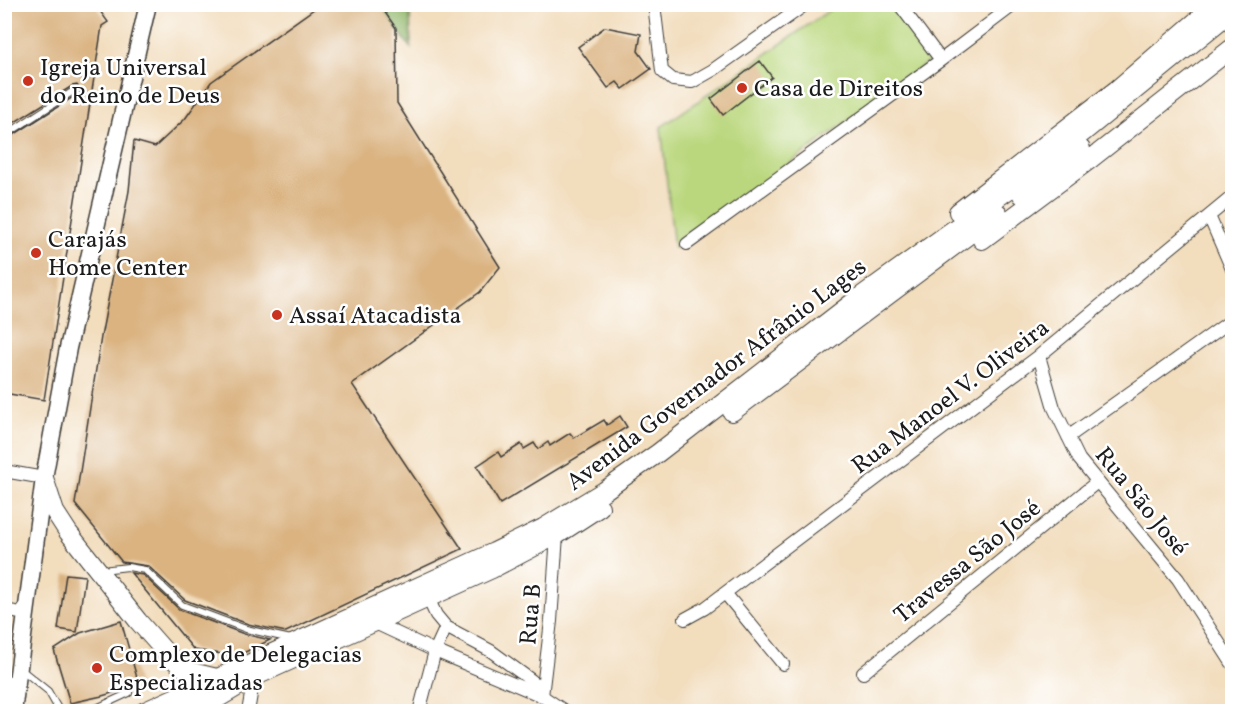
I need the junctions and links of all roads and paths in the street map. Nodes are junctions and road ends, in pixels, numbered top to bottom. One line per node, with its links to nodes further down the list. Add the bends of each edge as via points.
1 (148, 4): 22 (main road, via 68,348)
2 (654, 4): 5 (street, via 662,71 666,77 682,82 692,82 713,70)
3 (899, 4): 10 (street)
4 (1015, 4): 10 (street)
5 (805, 5)
6 (1215, 5): 17 (main road, via 1116,90 957,213)
7 (1233, 11): 17 (main road, Avenida Governador Afrânio Lages)
8 (1233, 26): 17 (main road, Avenida Governador Afrânio Lages, via 1054,171)
9 (1233, 48): 17 (main road, via 1084,164 915,286)
10 (941, 60): 15 (street)
11 (75, 90): 12 (lane)
12 (4, 136)
13 (1233, 197): 14 (street, Rua Manoel V. Oliveira)
14 (1209, 216): 16 (street); 19 (street, Rua Manoel V. Oliveira)
15 (687, 244)
16 (1233, 269)
17 (863, 303): 24 (main road, Avenida Governador Afrânio Lages, via 664,463); 33 (main road, Avenida Governador Afrânio Lages, via 604,491 543,528)
18 (1233, 320): 20 (street)
19 (1039, 357): 20 (street, Rua São José, via 1054,408); 26 (street, Rua Manoel V. Oliveira)
20 (1068, 437): 23 (street, Rua São José)
21 (4, 471): 22 (street)
22 (44, 478): 25 (main road, via 55,512); 29 (main road)
23 (1097, 483): 34 (street, Rua São José); 38 (street, Travessa São José)
24 (557, 535): 27 (main road, Avenida Governador Afrânio Lages); 43 (street, Rua B)
25 (97, 571): 33 (lane, via 128,567 145,570 182,605 246,629); 41 (main road, via 168,655 192,672)
26 (725, 593): 30 (street, Rua Manoel V. Oliveira); 37 (street)
27 (428, 598): 31 (main road, Avenida Governador Afrânio Lages); 32 (street)
28 (4, 610): 29 (street)
29 (26, 614): 40 (main road)
30 (685, 619)
31 (373, 622): 35 (street); 39 (main road, Avenida Governador Afrânio Lages)
32 (446, 627): 35 (street); 43 (street, via 491,651 531,680)
33 (300, 641): 41 (main road, Avenida Governador Afrânio Lages)
34 (1228, 644): 36 (street, Rua São José)
35 (435, 651): 43 (street); 50 (street)
36 (1233, 663)
37 (783, 664)
38 (863, 673)
39 (254, 676): 44 (main road, Avenida Governador Afrânio Lages); 49 (street)
40 (13, 678): 45 (main road); 46 (lane, via 48,691)
41 (217, 678): 44 (main road, Avenida Governador Afrânio Lages)
42 (129, 693): 47 (lane)
43 (542, 696): 51 (street)
44 (183, 706): 48 (main road)
45 (13, 711)
46 (60, 711)
47 (88, 711)
48 (143, 711)
49 (248, 711)
50 (419, 711)
51 (566, 711)

